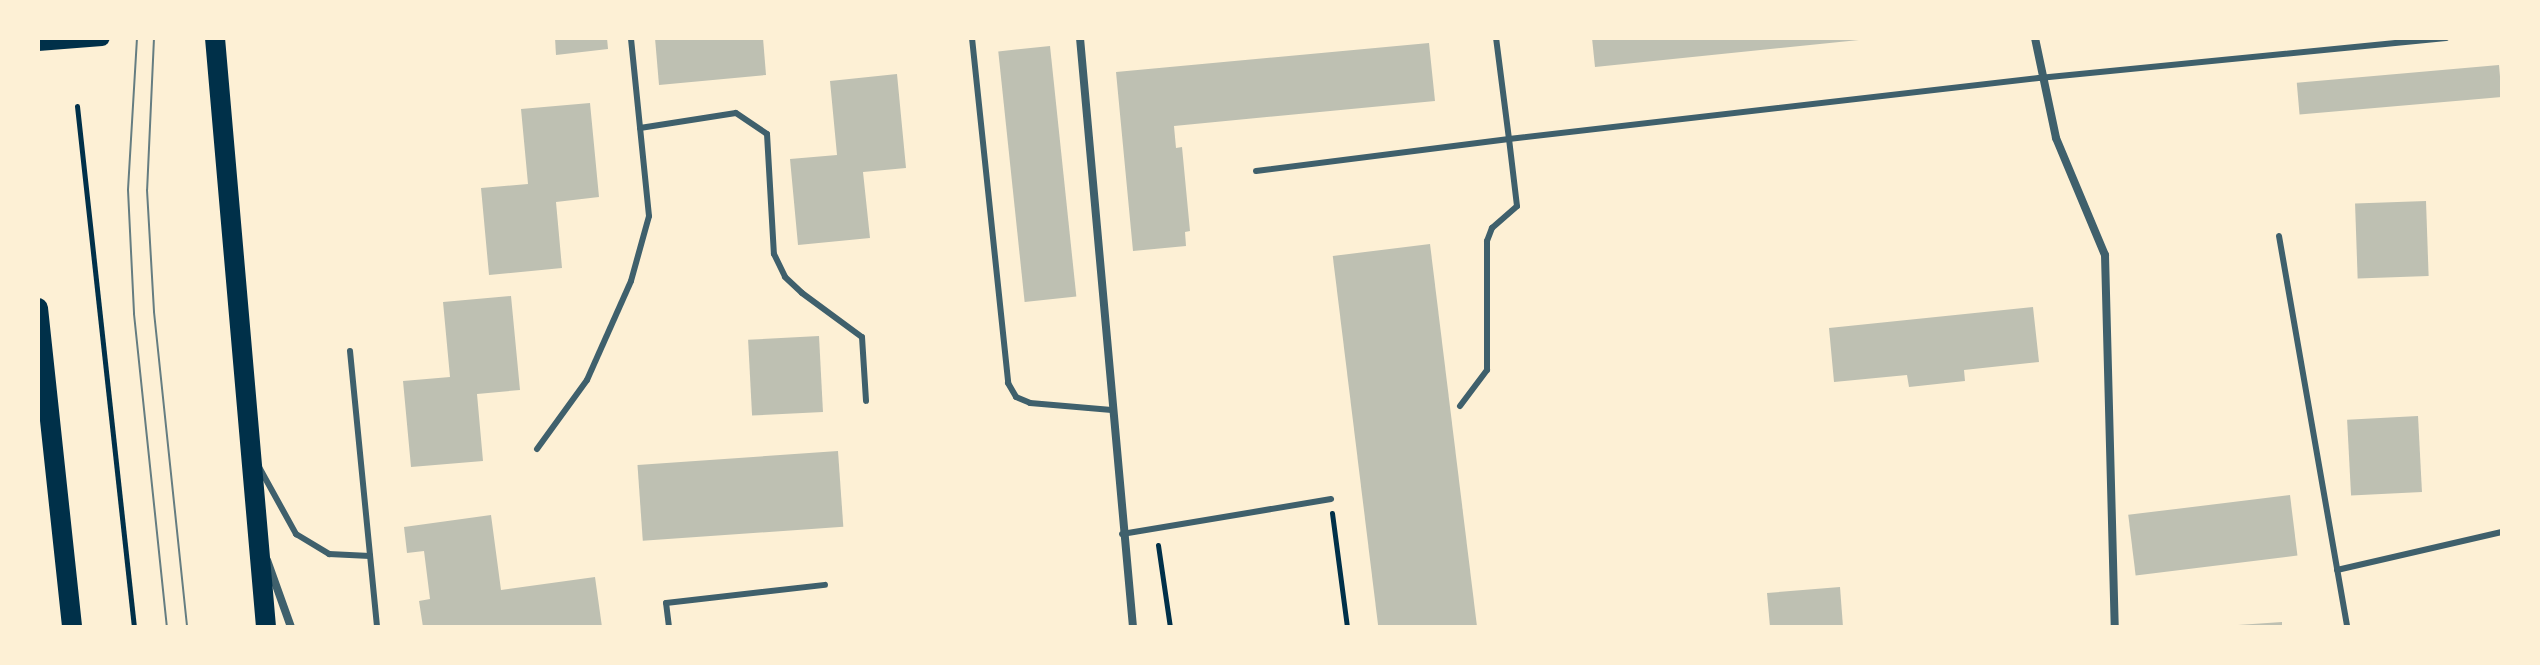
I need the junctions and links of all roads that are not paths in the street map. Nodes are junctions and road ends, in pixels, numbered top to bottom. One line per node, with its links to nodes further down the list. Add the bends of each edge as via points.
1 (102, 38): 9 (main road)
2 (215, 38): 20 (main road)
3 (631, 38): 11 (lane)
4 (972, 38): 19 (lane, via 1008,383 1016,397 1030,403)
5 (1080, 38): 19 (street)
6 (1496, 38): 12 (lane)
7 (2035, 38): 10 (street)
8 (2446, 38): 10 (lane)
9 (38, 43)
10 (2039, 78): 12 (lane); 35 (street, via 2056,138 2105,255)
11 (640, 128): 17 (lane, via 736,113 767,134 774,254 785,277 862,337); 21 (lane, via 649,216 631,281 587,380)
12 (1509, 139): 13 (lane); 18 (lane, via 1517,206 1492,228 1487,241 1487,370)
13 (1256, 171)
14 (2279, 236): 27 (lane)
15 (38, 308): 29 (main road)
16 (350, 351): 26 (lane)
17 (866, 401)
18 (1460, 406)
19 (1112, 410): 25 (street)
20 (249, 448): 23 (main road); 26 (lane, via 296,534 329,554)
21 (537, 449)
22 (1331, 499): 25 (lane)
23 (255, 524): 30 (main road); 31 (street)
24 (2502, 532): 27 (lane)
25 (1122, 534): 34 (street)
26 (370, 556): 32 (lane)
27 (2337, 570): 36 (lane)
28 (825, 585): 33 (lane, via 666,603)
29 (72, 627)
30 (266, 627)
31 (291, 627)
32 (377, 627)
33 (669, 627)
34 (1133, 627)
35 (2115, 627)
36 (2347, 627)

